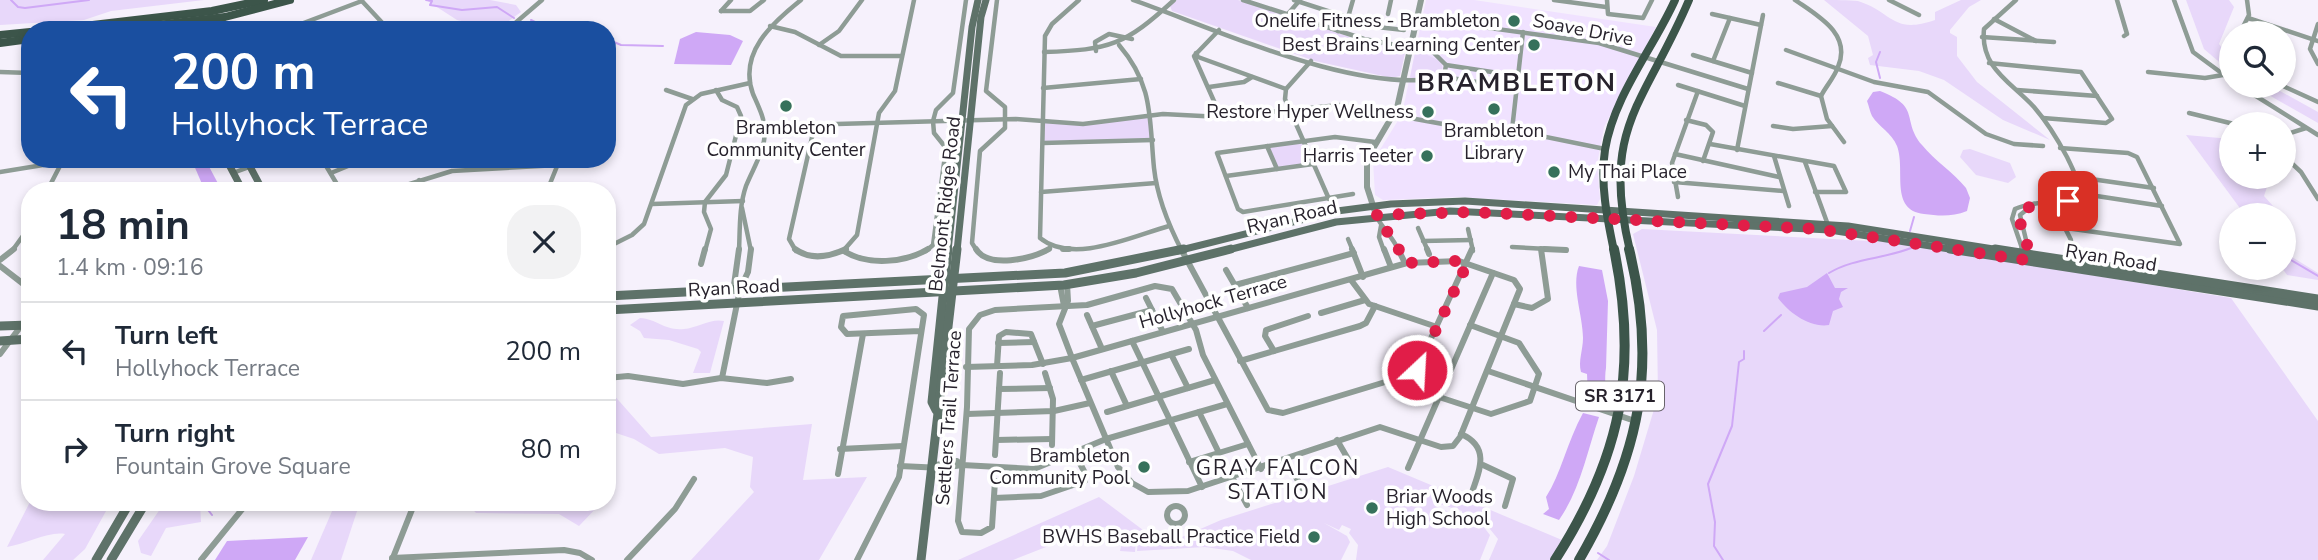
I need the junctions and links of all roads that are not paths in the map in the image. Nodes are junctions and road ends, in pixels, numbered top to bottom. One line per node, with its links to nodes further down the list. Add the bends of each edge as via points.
1 (264, 0): 38 (main road)
2 (290, 0): 52 (main road)
3 (542, 0): 55 (street)
4 (731, 0): 5 (street, via 721,11 748,12)
5 (764, 0)
6 (788, 0): 32 (street)
7 (862, 0): 74 (street, via 839,31)
8 (914, 0): 82 (street)
9 (966, 0): 132 (street, via 952,96 936,110)
10 (978, 0): 130 (main road, Belmont Ridge Road)
11 (986, 0): 130 (main road, Belmont Ridge Road)
12 (997, 0): 128 (street, via 986,91 1005,107)
13 (1078, 0): 79 (street, via 1049,28)
14 (1133, 0): 37 (street)
15 (1174, 0): 37 (street)
16 (1353, 0): 45 (street)
17 (1391, 0): 40 (street)
18 (1421, 0): 46 (street)
19 (1554, 0): 36 (street)
20 (1607, 0): 36 (street)
21 (1653, 0): 36 (street, via 1641,20 1611,16)
22 (1675, 0): 83 (main road, SR 3171)
23 (1689, 0): 86 (main road, SR 3171)
24 (1795, 0): 90 (street, via 1837,35 1843,51)
25 (1889, 0): 35 (street)
26 (1909, 0): 35 (street)
27 (2016, 0): 49 (street)
28 (2117, 0): 66 (street)
29 (2174, 0): 93 (street, via 2193,52)
30 (2247, 0): 48 (street)
31 (361, 1): 53 (street); 54 (street)
32 (799, 1): 59 (street)
33 (1246, 1): 42 (street)
34 (1297, 1): 42 (street); 45 (street)
35 (1900, 5): 44 (street)
36 (1606, 8)
37 (1163, 10): 60 (street); 68 (street)
38 (201, 13): 39 (main road); 52 (main road)
39 (188, 14): 50 (main road); 51 (main road)
40 (1388, 14)
41 (1712, 14): 47 (street)
42 (1287, 15): 62 (street)
43 (1763, 15): 58 (street)
44 (1919, 15)
45 (1348, 17): 61 (street); 62 (street)
46 (1417, 18): 63 (street, Soave Drive); 76 (street)
47 (1730, 18): 58 (street); 85 (street)
48 (2248, 18): 56 (street); 70 (street)
49 (1994, 19): 67 (street); 71 (street)
50 (128, 21)
51 (184, 21)
52 (197, 21)
53 (309, 21)
54 (380, 21)
55 (518, 21)
56 (2247, 21)
57 (2318, 24): 70 (street)
58 (1761, 25): 95 (street)
59 (770, 26): 74 (street); 103 (street, via 752,56)
60 (1219, 30): 80 (street); 84 (street)
61 (1404, 30)
62 (1338, 31): 76 (street)
63 (1523, 32): 83 (street, Soave Drive, via 1599,43); 98 (street)
64 (21, 33): 65 (main road)
65 (0, 35)
66 (2124, 36)
67 (1982, 37): 71 (street); 87 (street)
68 (1132, 39): 75 (street); 78 (street, via 1108,34 1095,41)
69 (21, 40): 73 (main road)
70 (2315, 40): 88 (street, via 2310,54)
71 (2035, 41): 72 (street)
72 (2054, 42)
73 (0, 43)
74 (819, 45): 82 (street, via 846,57)
75 (1119, 45): 78 (street); 101 (street)
76 (1410, 48): 89 (street, via 1433,52); 102 (street)
77 (1786, 50): 90 (street)
78 (1096, 51): 79 (street)
79 (1044, 52): 107 (street)
80 (1196, 53): 96 (street); 106 (street)
81 (1693, 55): 85 (street)
82 (901, 56): 134 (street, via 895,91)
83 (1646, 57): 86 (street, Soave Drive); 152 (main road, SR 3171, via 1615,115)
84 (1311, 61): 97 (street); 102 (street)
85 (1713, 61): 95 (street)
86 (1659, 62): 110 (street); 199 (main road, SR 3171, via 1623,135 1618,178)
87 (1989, 63): 113 (street); 117 (street, via 2076,70 2085,75)
88 (2318, 64)
89 (1446, 65): 98 (street); 100 (street)
90 (1837, 69): 116 (street); 150 (street, via 1874,82 1928,92 1986,134)
91 (0, 72): 94 (street)
92 (2148, 72): 99 (street)
93 (2219, 72)
94 (21, 73)
95 (1752, 73): 110 (street)
96 (1252, 76): 106 (street, via 1244,82); 109 (street)
97 (1298, 76): 109 (street)
98 (1518, 76): 108 (street)
99 (2219, 76)
100 (1444, 77): 102 (street, via 1429,84); 108 (street)
101 (1141, 79): 107 (street); 124 (street)
102 (1403, 82): 125 (street)
103 (750, 83): 112 (street); 136 (street)
104 (1778, 83): 116 (street)
105 (1678, 85): 114 (street)
106 (1209, 87): 126 (street)
107 (1043, 88): 133 (street)
108 (1517, 88): 140 (street)
109 (1286, 89): 122 (street)
110 (1748, 89): 121 (street)
111 (666, 90): 119 (street)
112 (716, 90): 119 (street); 190 (street, via 741,116 726,174)
113 (2017, 90): 117 (street); 127 (street)
114 (1698, 91): 121 (street); 131 (street)
115 (2296, 92): 120 (street)
116 (1821, 96): 138 (street)
117 (2097, 96): 127 (street, via 2111,122)
118 (2259, 98): 139 (street)
119 (692, 99): 191 (street, via 684,108)
120 (2318, 102)
121 (1745, 106): 153 (street)
122 (1289, 109): 125 (street, via 1339,105); 126 (street); 144 (street)
123 (2189, 113): 129 (street)
124 (1152, 115): 126 (street); 133 (street, via 1083,124); 143 (street)
125 (1395, 115): 140 (street, via 1481,131); 145 (street)
126 (1221, 117)
127 (2043, 118): 151 (street)
128 (1006, 119): 130 (street); 133 (street); 213 (street, via 1003,131 980,151 973,247 994,259 1029,257)
129 (2219, 119)
130 (966, 120): 132 (street); 231 (main road, Belmont Ridge Road); 232 (main road, Belmont Ridge Road)
131 (1686, 120): 148 (street, via 1712,128); 154 (street)
132 (933, 121): 134 (street); 217 (street, via 934,133 946,148 933,245 909,258 863,259)
133 (1042, 121): 147 (street)
134 (877, 123): 135 (street); 217 (street, via 858,235)
135 (815, 124): 136 (street); 217 (street, via 790,244 811,257)
136 (765, 126): 189 (street, via 762,150)
137 (1773, 126): 138 (street)
138 (1832, 126): 146 (street)
139 (2306, 128): 141 (street); 142 (street)
140 (1512, 130): 152 (street)
141 (2296, 131)
142 (2318, 135)
143 (1153, 140): 147 (street); 179 (street)
144 (1303, 141): 145 (street, via 1343,136); 149 (street); 158 (street)
145 (1375, 142): 193 (street, via 1365,172)
146 (1844, 142)
147 (1043, 143): 182 (street)
148 (1710, 144): 153 (street); 156 (street)
149 (1268, 146): 167 (street); 171 (street, via 1217,153)
150 (2043, 146)
151 (2060, 148): 173 (street); 180 (street, via 2133,155)
152 (1605, 149): 197 (main road, SR 3171)
153 (1737, 150): 155 (street)
154 (1675, 154): 156 (street); 178 (street)
155 (1774, 156): 157 (street); 172 (street)
156 (1703, 161): 172 (street)
157 (1805, 162): 183 (street); 183 (street, via 1834,166 1846,190 1843,194)
158 (1313, 164): 167 (street); 187 (street)
159 (2296, 167): 188 (street)
160 (23, 168): 168 (street)
161 (230, 168): 169 (main road)
162 (240, 168): 169 (street)
163 (328, 168): 170 (street)
164 (343, 168): 170 (street)
165 (500, 168): 166 (street)
166 (490, 169): 174 (street, via 452,171)
167 (1277, 169): 171 (street)
168 (0, 172)
169 (233, 173): 175 (main road)
170 (331, 173): 176 (street)
171 (1226, 176): 187 (street, via 1238,209 1247,213)
172 (1779, 177): 181 (street)
173 (2077, 177): 180 (street); 184 (street)
174 (419, 180): 177 (street)
175 (238, 182)
176 (336, 182)
177 (413, 182)
178 (1674, 182): 181 (street); 186 (street)
179 (1156, 183): 182 (street); 200 (street)
180 (2154, 188): 195 (street)
181 (1783, 191): 194 (street)
182 (1041, 192): 213 (street, via 1039,233)
183 (1815, 192): 202 (street)
184 (2077, 193): 192 (street, via 2068,201); 195 (street)
185 (1353, 194): 187 (street)
186 (1678, 197)
187 (1329, 199)
188 (2318, 199)
189 (743, 201): 190 (street); 196 (street)
190 (705, 202): 191 (street); 224 (street, via 711,229)
191 (652, 204): 211 (street, via 642,228)
192 (2053, 204): 204 (street); 220 (street, via 2034,204 2020,215 2028,248)
193 (1372, 206): 197 (main road, Ryan Road, via 1465,201); 198 (street); 215 (main road, Ryan Road, via 1313,215)
194 (1789, 206)
195 (2162, 206): 204 (street, via 2180,244)
196 (742, 208): 237 (street, via 750,260 746,283); 237 (street, via 734,285)
197 (1609, 214): 198 (main road, Ryan Road); 199 (main road, Ryan Road); 309 (main road, SR 3171, via 1626,341)
198 (1376, 215): 201 (street); 222 (main road, Ryan Road)
199 (1623, 215): 202 (main road, Ryan Road); 311 (main road, SR 3171, via 1643,326 1642,383)
200 (1169, 226): 213 (street, via 1073,251); 215 (street)
201 (1381, 226): 223 (street, via 1393,237); 227 (street, via 1380,237)
202 (1829, 227): 220 (main road, Ryan Road)
203 (1418, 228): 209 (street)
204 (2066, 228): 208 (street)
205 (1468, 229): 207 (street)
206 (1348, 239): 218 (street)
207 (1471, 240): 209 (street); 225 (street, via 1473,251)
208 (2071, 240)
209 (1423, 241): 219 (street)
210 (21, 242): 221 (street)
211 (616, 243)
212 (1512, 247): 214 (street)
213 (1050, 248)
214 (1541, 249): 216 (street); 245 (street, via 1548,299 1532,307)
215 (1180, 250): 222 (street); 231 (main road, Ryan Road, via 1088,270)
216 (1566, 250)
217 (844, 251)
218 (1354, 253): 230 (street); 236 (street)
219 (1429, 254)
220 (2024, 255): 242 (main road, Ryan Road); 248 (main road, Ryan Road)
221 (0, 260)
222 (1186, 260): 235 (main road, Ryan Road); 255 (street)
223 (1405, 263): 225 (street, Hollyhock Terrace); 227 (street, Hollyhock Terrace)
224 (701, 264)
225 (1467, 264): 229 (street, Hollyhock Terrace); 261 (street)
226 (0, 266): 234 (street)
227 (1391, 267): 230 (street, Hollyhock Terrace)
228 (1226, 270): 236 (street)
229 (1493, 273): 245 (street, Hollyhock Terrace, via 1520,286); 258 (street)
230 (1363, 277): 233 (street, Hollyhock Terrace)
231 (955, 279): 232 (main road, Ryan Road); 238 (main road, Belmont Ridge Road)
232 (944, 280): 237 (main road, Ryan Road); 239 (main road, Belmont Ridge Road)
233 (1351, 280): 243 (street); 249 (street, Hollyhock Terrace)
234 (21, 282)
235 (1063, 285): 238 (main road, Ryan Road); 246 (street)
236 (1235, 285): 249 (street)
237 (740, 289): 240 (main road, Ryan Road); 244 (street)
238 (954, 291): 239 (main road, Ryan Road); 303 (main road, Belmont Ridge Road)
239 (943, 292): 244 (main road, Ryan Road); 303 (main road, Belmont Ridge Road, via 932,402)
240 (616, 296)
241 (1146, 298): 251 (street)
242 (2318, 299)
243 (1365, 300): 247 (street); 252 (street)
244 (738, 303): 250 (main road, Ryan Road); 289 (street)
245 (1514, 304): 266 (street)
246 (1064, 306): 256 (street, Settlers Trail Terrace, via 1165,286 1176,293); 278 (street, via 1060,327); 283 (street, Settlers Trail Terrace, via 995,310 980,316 969,329)
247 (1375, 306): 261 (street); 275 (street, via 1360,326)
248 (2318, 306)
249 (1248, 309): 255 (street, Hollyhock Terrace)
250 (616, 310)
251 (1152, 310): 260 (street); 264 (street)
252 (1321, 313)
253 (1087, 315): 260 (street)
254 (1308, 316): 275 (street, via 1266,330)
255 (1217, 317): 256 (street, Hollyhock Terrace); 279 (street)
256 (1192, 324): 264 (street, Hollyhock Terrace); 292 (street)
257 (21, 325): 259 (main road)
258 (1470, 325): 266 (street); 298 (street)
259 (0, 326)
260 (1092, 327): 273 (street)
261 (1437, 327): 279 (street, via 1415,373 1283,413 1265,407)
262 (21, 330): 268 (street)
263 (920, 331): 265 (street); 265 (street, via 924,315 916,309 843,316 843,332); 318 (street)
264 (1163, 332): 270 (street, Hollyhock Terrace)
265 (863, 334): 319 (street)
266 (1501, 335): 285 (street); 295 (street, via 1519,343 1537,367)
267 (21, 339): 268 (main road)
268 (11, 340): 269 (main road); 276 (street)
269 (0, 341)
270 (1132, 341): 273 (street, Hollyhock Terrace); 280 (street)
271 (1034, 342): 272 (street); 272 (street, via 1028,333 1008,332 1000,335); 281 (street)
272 (998, 343): 282 (street)
273 (1102, 349): 278 (street, Hollyhock Terrace)
274 (1189, 349): 277 (street)
275 (1274, 351): 279 (street)
276 (0, 354)
277 (1171, 354): 280 (street); 294 (street)
278 (1072, 358): 281 (street, Hollyhock Terrace); 291 (street)
279 (1240, 361)
280 (1142, 362): 284 (street); 297 (street)
281 (1043, 364): 282 (street, Hollyhock Terrace)
282 (997, 366): 283 (street, Hollyhock Terrace)
283 (966, 367): 307 (street, Settlers Trail Terrace)
284 (1111, 371): 291 (street); 301 (street)
285 (1488, 371): 295 (street); 302 (street)
286 (1000, 373): 296 (street)
287 (1045, 373): 293 (street)
288 (616, 377): 289 (street, via 639,374 680,384)
289 (722, 378): 290 (street, via 759,383)
290 (791, 379)
291 (1081, 380): 299 (street)
292 (1215, 380): 294 (street); 300 (street)
293 (1050, 388): 296 (street); 304 (street)
294 (1188, 388): 297 (street)
295 (1535, 388): 302 (street, via 1527,404 1491,414); 309 (street)
296 (999, 389): 308 (street)
297 (1158, 397): 301 (street); 310 (street)
298 (1439, 397): 302 (street); 316 (street)
299 (1090, 403): 304 (street); 313 (street)
300 (1227, 404): 306 (street); 317 (street)
301 (1127, 406): 305 (street)
302 (1471, 408): 312 (street)
303 (936, 410): 328 (main road, Belmont Ridge Road)
304 (1054, 411): 308 (street); 314 (street, via 1052,442)
305 (1107, 412)
306 (1199, 412): 310 (street); 321 (street)
307 (967, 414): 308 (street); 325 (street, Settlers Trail Terrace)
308 (997, 414): 314 (street)
309 (1617, 415): 311 (street); 356 (main road, SR 3171, via 1594,489)
310 (1169, 421): 313 (street); 324 (street)
311 (1635, 421): 357 (main road, SR 3171, via 1616,487)
312 (1461, 434): 316 (street, via 1457,443 1447,447); 326 (street, via 1481,448)
313 (1106, 439): 320 (street); 339 (street, via 1118,467 1132,483 1148,492)
314 (996, 440): 322 (street)
315 (1337, 440): 316 (street, via 1383,427); 323 (street); 331 (street)
316 (1420, 440): 330 (street)
317 (1248, 444): 321 (street); 329 (street)
318 (903, 446): 319 (street); 327 (street)
319 (841, 449): 332 (street)
320 (1074, 452): 325 (street, via 1027,470); 340 (street, via 1086,473 1085,481 1041,496)
321 (1219, 453): 324 (street)
322 (995, 455)
323 (1286, 459): 329 (street); 337 (street)
324 (1189, 462): 336 (street)
325 (962, 465): 328 (street); 340 (street, Settlers Trail Terrace, via 959,529 973,533 990,530)
326 (1483, 465): 338 (street); 342 (street, via 1513,479)
327 (900, 466): 328 (street); 354 (street, via 895,490)
328 (931, 466): 355 (main road, Belmont Ridge Road)
329 (1261, 468): 333 (street)
330 (1408, 468)
331 (1355, 471)
332 (838, 474)
333 (1232, 477): 336 (street); 341 (street)
334 (694, 479): 353 (street, via 675,509)
335 (995, 481): 340 (street, Settlers Trail Terrace)
336 (1202, 487): 339 (street)
337 (1302, 488)
338 (1472, 492)
339 (1174, 494): 343 (street)
340 (994, 498)
341 (1247, 505)
342 (1506, 506)
343 (1175, 507)
344 (126, 511): 349 (main road)
345 (141, 511): 350 (main road)
346 (240, 511): 351 (street)
347 (411, 511): 348 (street)
348 (392, 559): 352 (street, via 564,550)
349 (96, 560)
350 (111, 560)
351 (201, 560)
352 (592, 560)
353 (627, 560)
354 (857, 560)
355 (920, 560)
356 (1555, 560)
357 (1579, 560)

